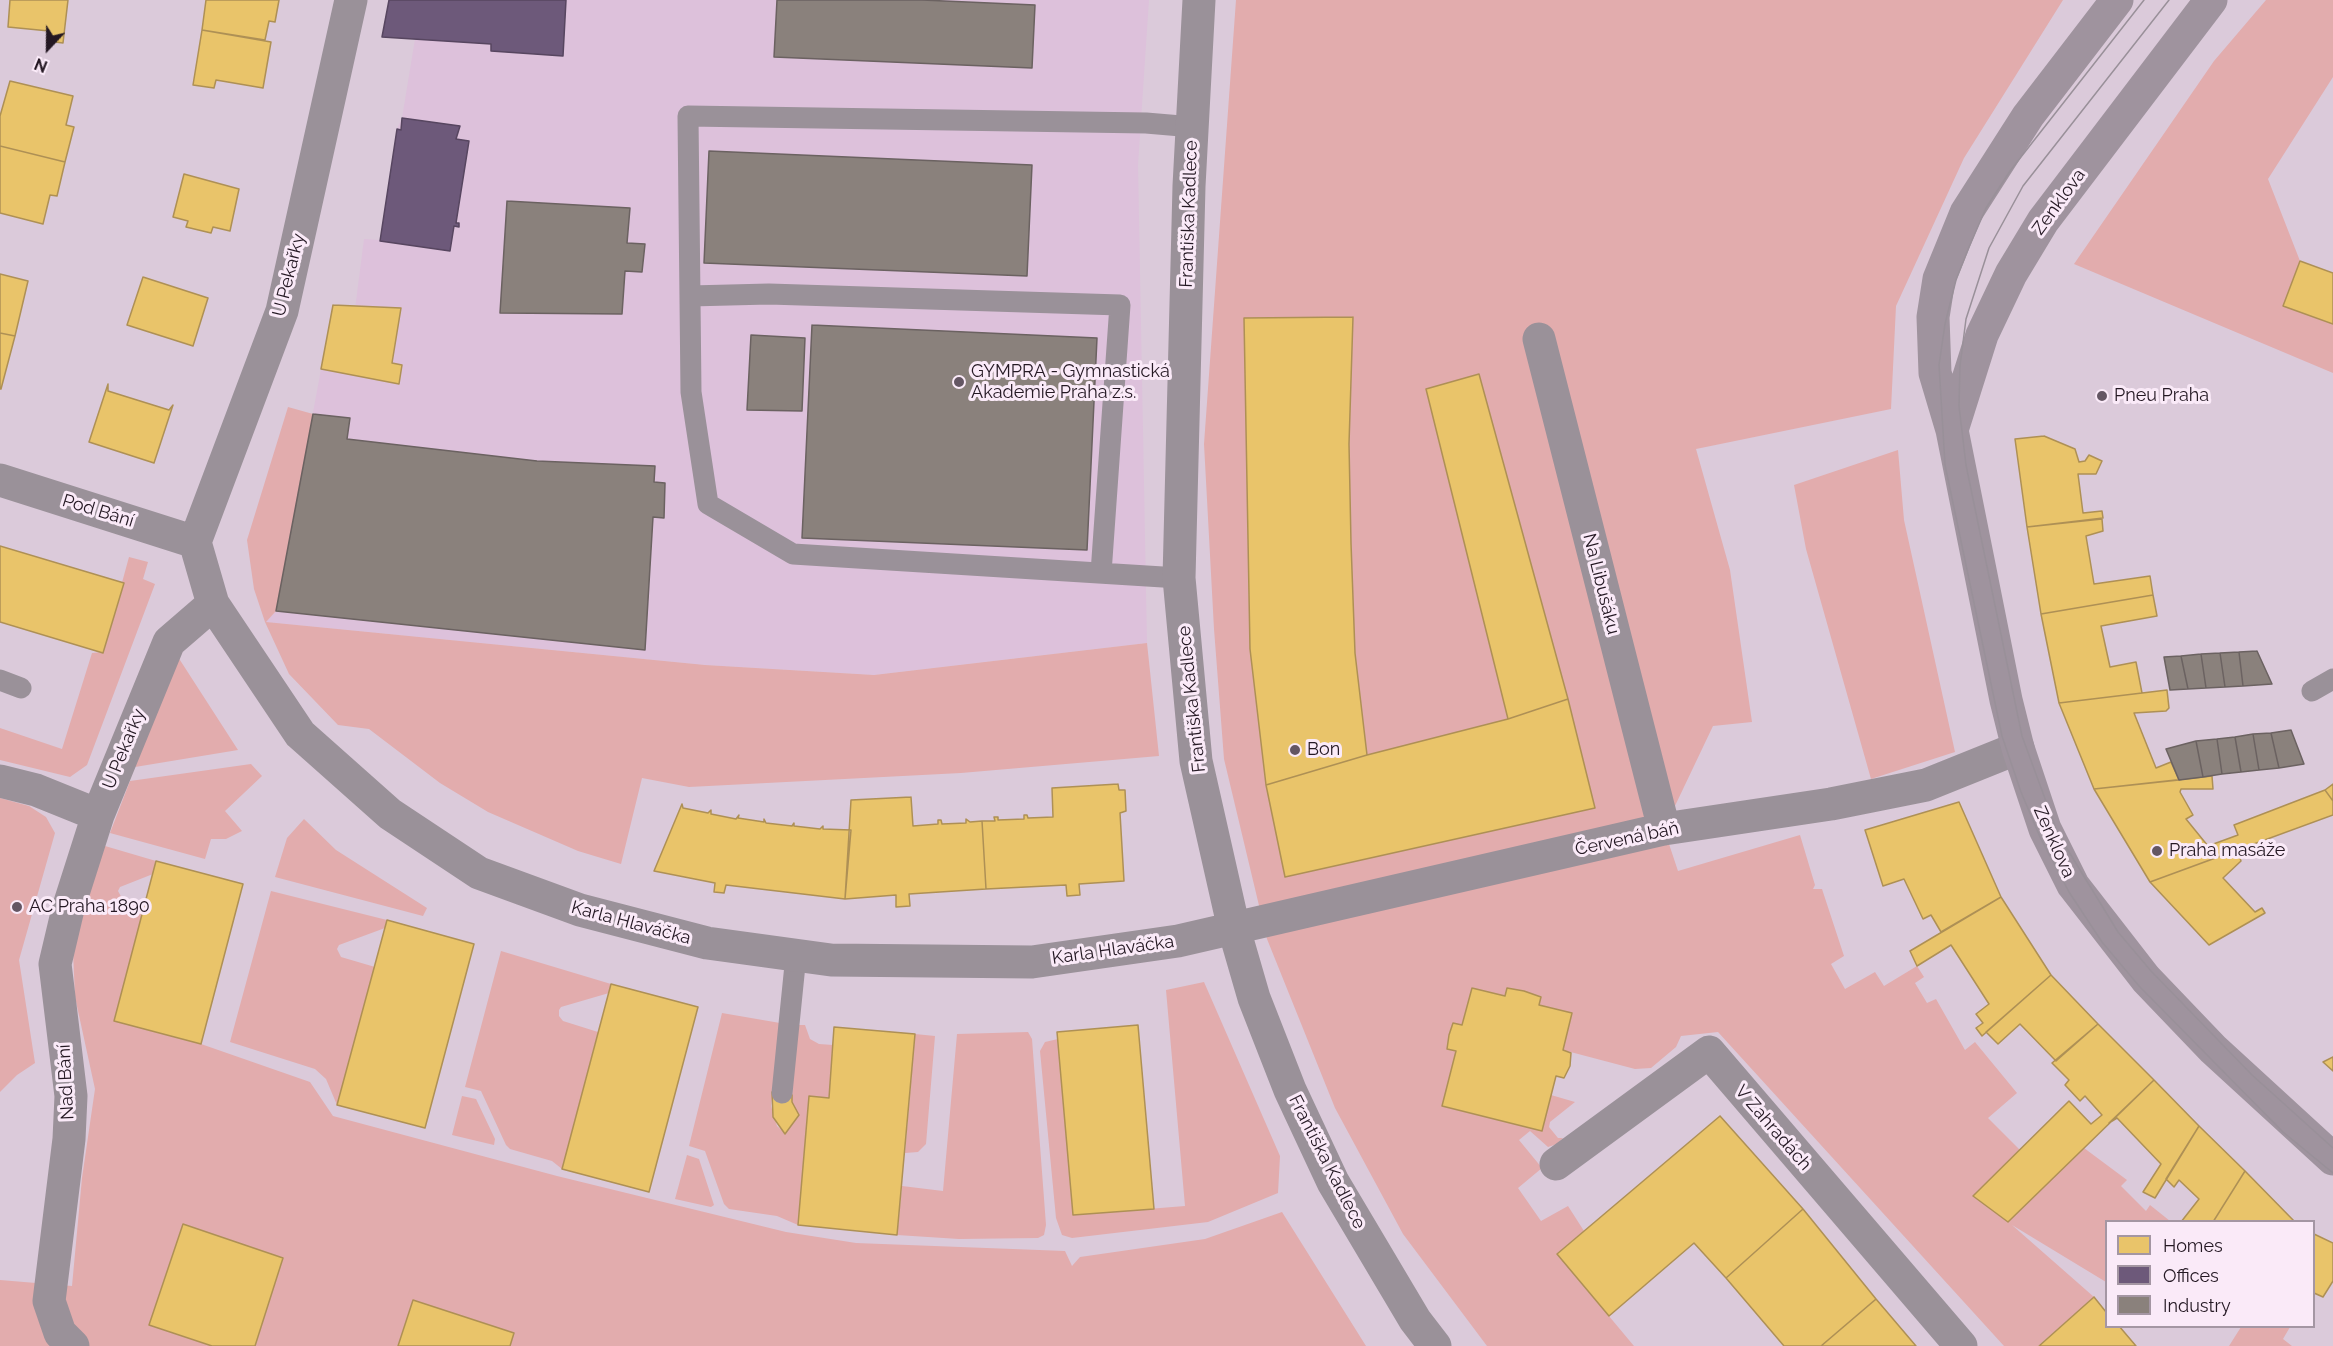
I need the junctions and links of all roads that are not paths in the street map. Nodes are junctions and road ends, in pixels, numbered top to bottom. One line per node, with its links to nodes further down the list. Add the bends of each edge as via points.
1 (351, 0): 10 (street, U Pekařky, via 282,310)
2 (1199, 0): 5 (street, Františka Kadlece)
3 (2117, 0): 8 (main road, Zenklova, via 1992,169 1952,245 1939,279 1932,348 1940,395)
4 (2211, 0): 8 (main road, Zenklova, via 2043,221 1982,335)
5 (1192, 126): 6 (lane, via 688,116); 12 (street, Františka Kadlece)
6 (690, 296): 11 (lane, via 692,392 708,504 794,554); 11 (lane, via 769,294 1120,305)
7 (1539, 339): 21 (street, Na Libušáku)
8 (1952, 430): 18 (main road, Zenklova)
9 (0, 480): 10 (street, Pod Bání)
10 (195, 542): 13 (street, Karla Hlaváčka)
11 (1101, 573): 12 (lane)
12 (1179, 578): 22 (street, Františka Kadlece, via 1196,761)
13 (213, 604): 20 (street, U Pekařky, via 169,642); 23 (street, Karla Hlaváčka, via 300,734 390,814 479,873 580,910 672,934 707,943)
14 (2333, 679): 17 (lane)
15 (0, 680): 16 (lane)
16 (21, 688)
17 (2312, 691)
18 (2018, 748): 21 (street, Červená báň, via 1926,784 1831,804); 25 (main road, Zenklova, via 2045,829 2073,885 2111,937 2214,1049)
19 (0, 781): 20 (street, via 36,790)
20 (98, 815): 27 (street, Nad Bání, via 55,964 71,1096 49,1301 60,1333)
21 (1664, 829): 22 (street, Červená báň)
22 (1234, 929): 23 (street, Karla Hlaváčka, via 1032,962 831,960); 28 (street, Františka Kadlece, via 1254,998 1290,1090 1329,1172 1415,1320)
23 (796, 955): 24 (lane)
24 (782, 1093)
25 (2333, 1159)
26 (1556, 1164): 29 (street, V Zahradách, via 1708,1052)
27 (74, 1346)
28 (1435, 1346)
29 (1961, 1346)

